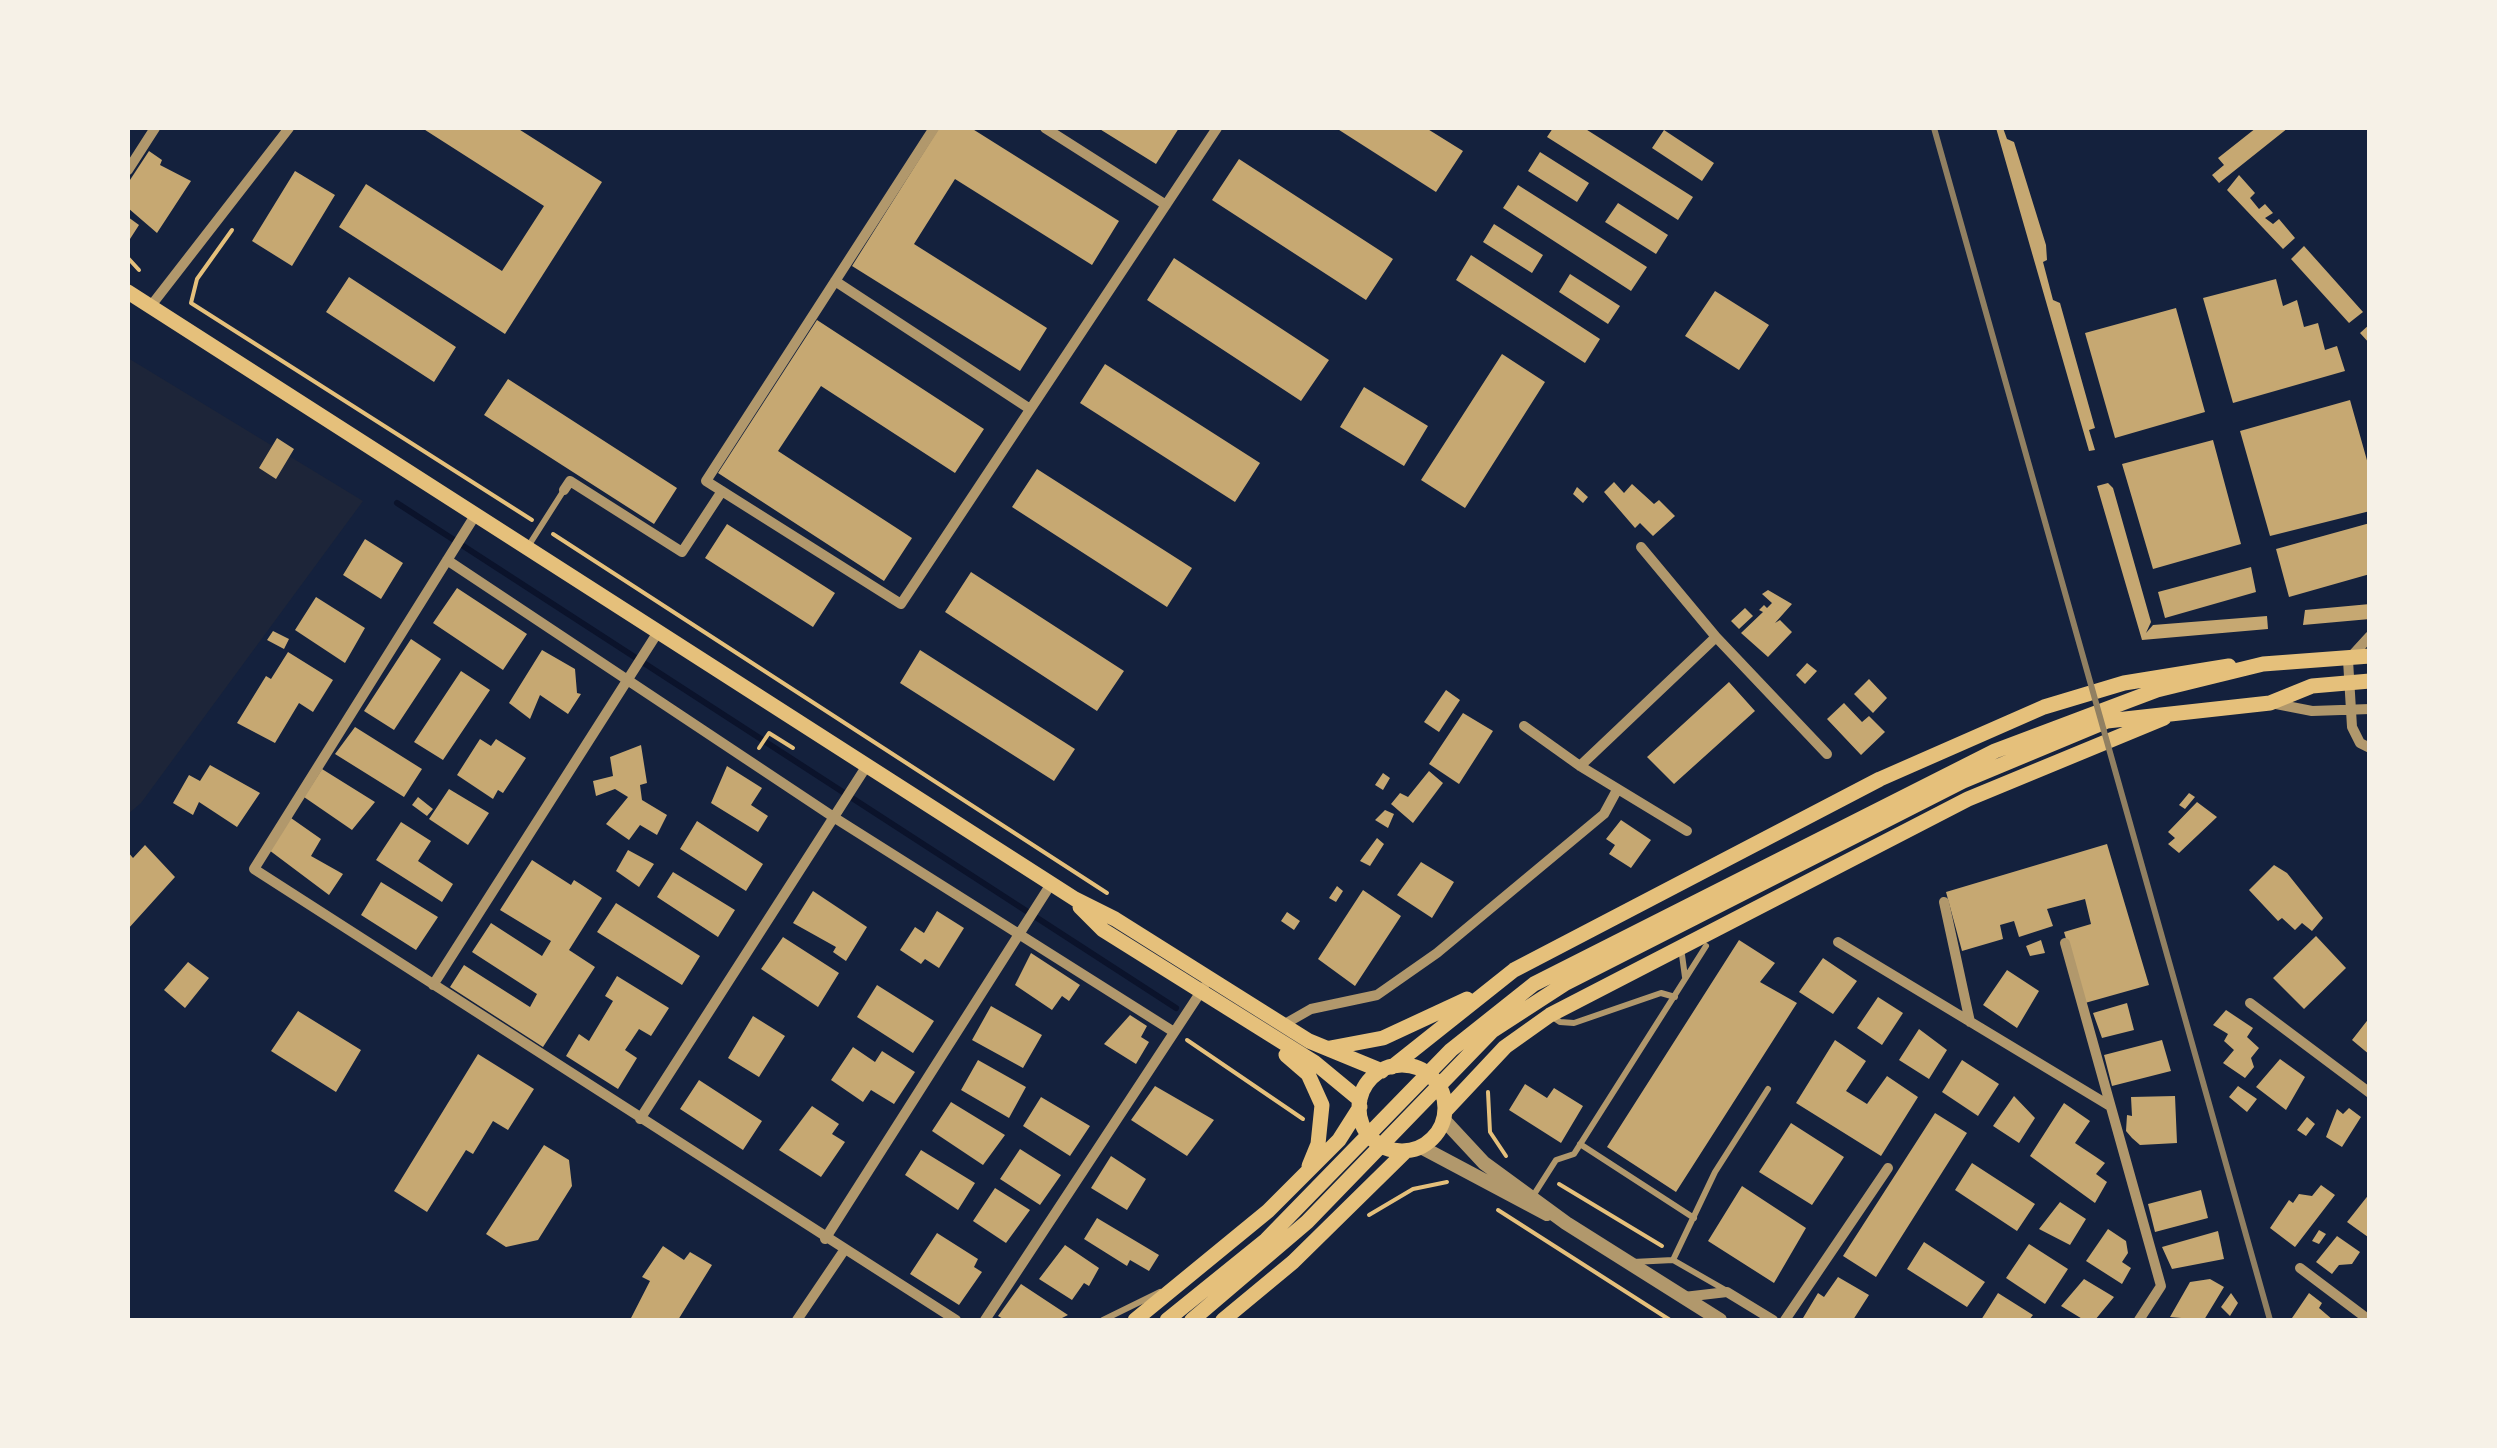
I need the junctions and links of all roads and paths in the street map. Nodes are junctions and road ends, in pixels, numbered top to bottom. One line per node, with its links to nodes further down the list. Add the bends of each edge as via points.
1 (154, 128): 6 (street)
2 (289, 128): 13 (street)
3 (934, 128): 11 (street)
4 (1045, 128): 7 (street)
5 (1217, 128): 7 (street)
6 (128, 170)
7 (1166, 205): 14 (street)
8 (240, 218): 18 (path, via 197,279 191,303)
9 (128, 258): 10 (path)
10 (139, 270)
11 (835, 281): 14 (street); 16 (street, via 706,481)
12 (128, 292): 13 (main road)
13 (150, 306): 17 (main road)
14 (1030, 410): 16 (street, via 901,604)
15 (564, 490): 16 (street, via 570,480 682,552); 20 (lane)
16 (722, 491)
17 (476, 514): 20 (main road); 22 (street)
18 (526, 516)
19 (556, 535): 45 (path)
20 (528, 546): 23 (main road)
21 (1641, 547): 25 (street)
22 (447, 560): 28 (street); 55 (street, via 254,869)
23 (658, 632): 28 (street); 40 (main road)
24 (2370, 636): 37 (street, via 2348,660 2352,727)
25 (1716, 637): 38 (street); 39 (street)
26 (2370, 656): 27 (main road)
27 (2263, 664): 35 (main road, via 2157,690); 56 (main road, via 2154,676 2044,707 1880,779)
28 (626, 681): 42 (street); 55 (street)
29 (2370, 682): 30 (main road, via 2312,686)
30 (2270, 703): 31 (street); 32 (main road)
31 (2370, 708)
32 (2170, 715): 35 (main road, via 2129,716); 60 (main road, via 1968,799)
33 (1524, 726): 39 (street)
34 (769, 734): 36 (path)
35 (2054, 735): 81 (main road, via 1540,998 1492,1031)
36 (792, 748)
37 (2370, 748)
38 (1827, 754)
39 (1580, 766): 41 (street)
40 (866, 767): 42 (street); 44 (main road)
41 (1618, 790): 43 (street); 62 (street, via 1604,814 1377,995 1311,1010)
42 (834, 818): 48 (street); 72 (street)
43 (1687, 831)
44 (1052, 884): 46 (main road); 48 (street)
45 (1112, 897)
46 (1075, 899): 54 (main road); 57 (main road, via 1103,930)
47 (1944, 902): 61 (street)
48 (1023, 929): 63 (street); 87 (street)
49 (1838, 942): 61 (street)
50 (2065, 943): 70 (street)
51 (1706, 946): 53 (lane)
52 (1682, 955): 53 (lane)
53 (1685, 978): 58 (lane)
54 (1210, 979): 57 (street); 62 (main road)
55 (433, 985): 72 (street)
56 (1488, 988): 64 (main road, via 1384,1038); 65 (main road)
57 (1207, 998): 63 (street); 69 (main road, via 1314,1062); 78 (main road, via 1299,1065 1320,1094 1321,1130)
58 (1675, 998): 60 (lane, via 1661,993 1588,1021 1560,1022); 74 (lane)
59 (2250, 1003): 68 (street)
60 (1550, 1015): 71 (main road, via 1504,1047)
61 (1970, 1022): 70 (street)
62 (1282, 1025): 64 (main road)
63 (1174, 1032): 73 (path); 98 (street)
64 (1326, 1048): 65 (main road)
65 (1387, 1069): 69 (main road, via 1368,1083); 71 (main road, via 1412,1066 1430,1075 1442,1091)
66 (1484, 1083): 76 (path, via 1496,1146)
67 (1768, 1089): 85 (lane)
68 (2370, 1094)
69 (1360, 1104): 75 (main road, via 1373,1140); 78 (main road, via 1339,1140)
70 (2111, 1106): 108 (street, via 2161,1286)
71 (1444, 1116): 75 (main road); 82 (street, via 1484,1163)
72 (640, 1119): 87 (street)
73 (1311, 1124)
74 (1580, 1144): 82 (lane, via 1556,1160); 85 (lane)
75 (1414, 1149): 86 (street); 103 (main road)
76 (1520, 1166)
77 (1888, 1168): 107 (street)
78 (1302, 1178): 93 (main road)
79 (1553, 1180): 88 (path)
80 (1453, 1181): 84 (path, via 1414,1189)
81 (1328, 1190): 101 (main road); 102 (main road)
82 (1533, 1196): 86 (street)
83 (1486, 1202): 104 (path)
84 (1364, 1218)
85 (1694, 1218): 90 (lane)
86 (1566, 1223): 91 (street)
87 (824, 1239): 89 (street)
88 (1665, 1247)
89 (844, 1248): 96 (street); 97 (street)
90 (1674, 1260): 91 (lane); 94 (lane)
91 (1627, 1262): 95 (street)
92 (2300, 1268): 109 (street)
93 (1176, 1288): 99 (lane, via 1149,1294); 100 (main road)
94 (1727, 1292): 95 (street); 106 (street)
95 (1684, 1297): 105 (street)
96 (797, 1320)
97 (956, 1320)
98 (985, 1320)
99 (1103, 1320)
100 (1135, 1320)
101 (1167, 1320)
102 (1192, 1320)
103 (1223, 1320)
104 (1670, 1320)
105 (1720, 1320)
106 (1773, 1320)
107 (1785, 1320)
108 (2140, 1320)
109 (2369, 1320)

